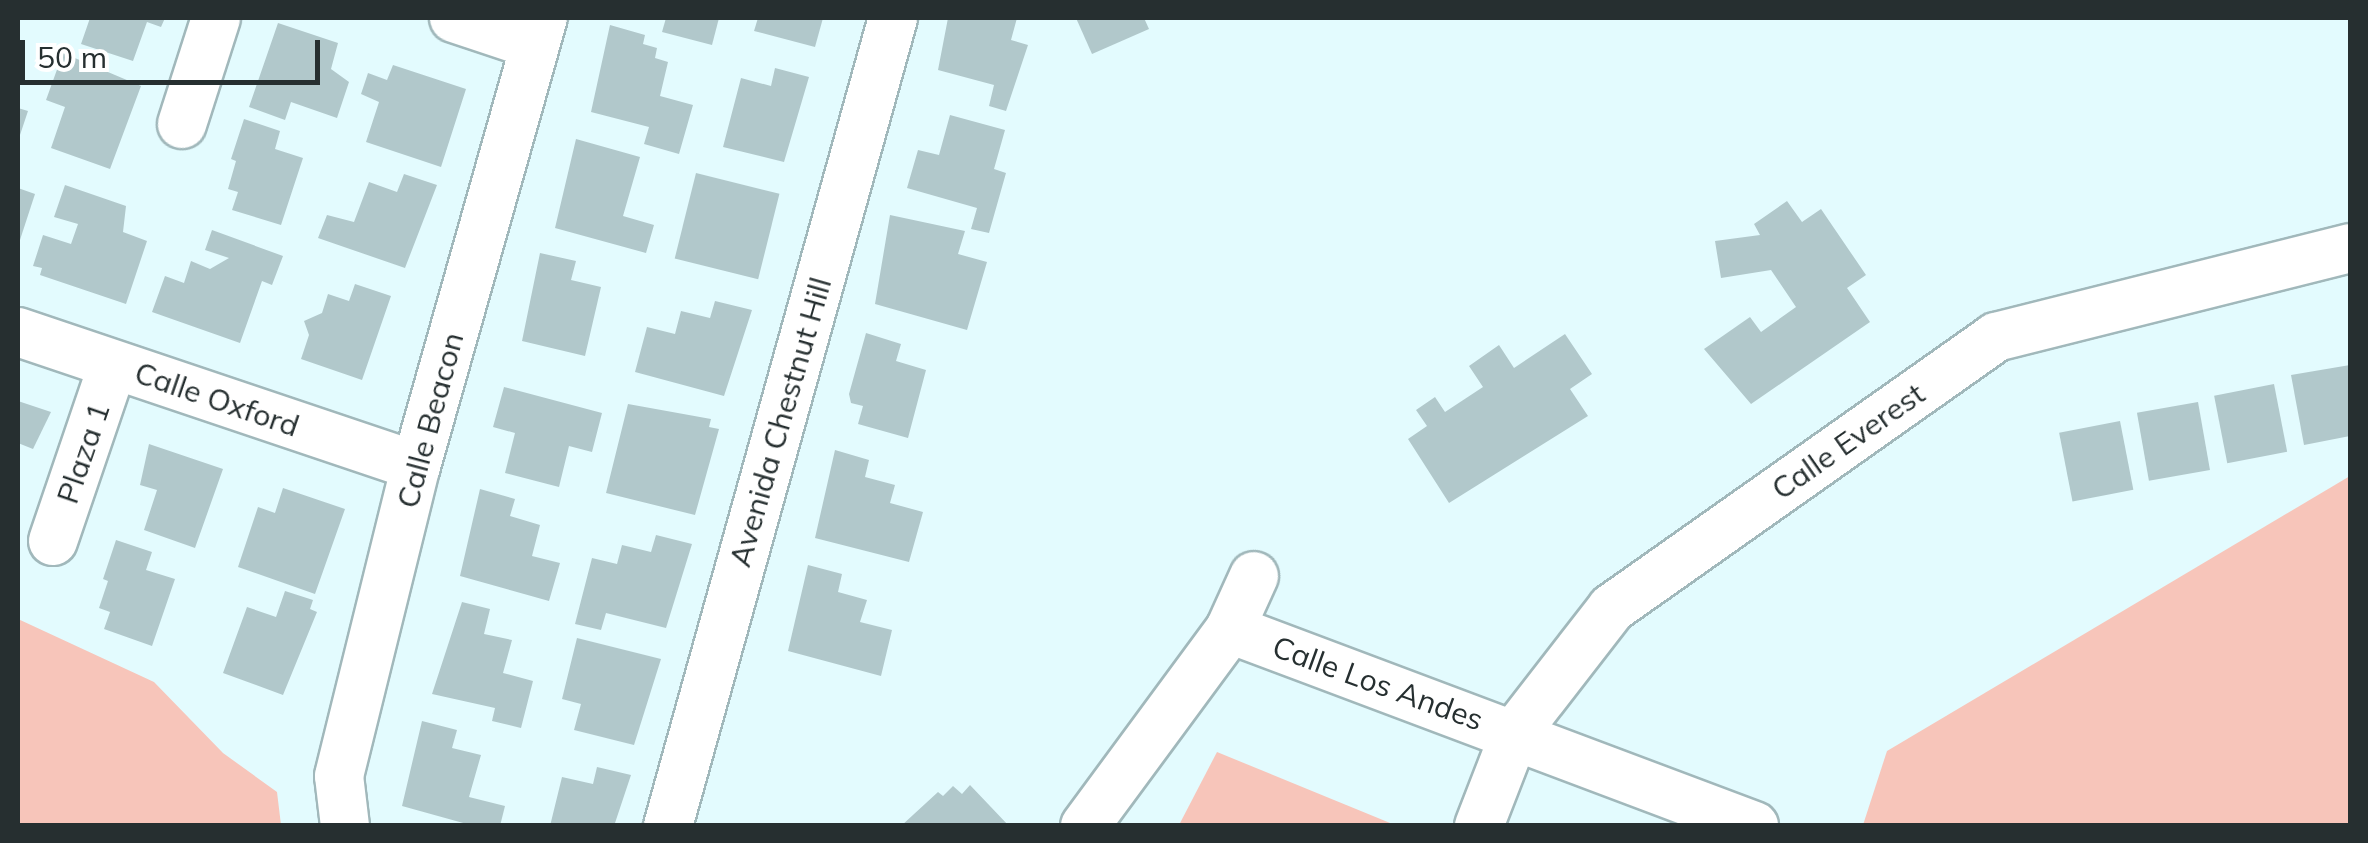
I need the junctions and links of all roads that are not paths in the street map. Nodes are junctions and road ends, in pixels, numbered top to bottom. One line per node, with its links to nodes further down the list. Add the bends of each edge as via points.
1 (216, 18): 5 (street)
2 (454, 18): 4 (street)
3 (893, 18): 15 (street, Avenida Chestnut Hill)
4 (539, 31): 9 (street, Calle Beacon)
5 (182, 124)
6 (2350, 248): 13 (street, Calle Everest, via 1996,337 1612,608)
7 (18, 332): 8 (street, Calle Oxford)
8 (113, 364): 9 (street, Calle Oxford); 10 (street, Plaza 1)
9 (416, 466): 14 (street, Calle Beacon, via 339,776)
10 (53, 540)
11 (1254, 576): 12 (street)
12 (1230, 629): 13 (street, Calle Los Andes); 16 (street)
13 (1515, 734): 17 (street, Calle Everest); 18 (street, Calle Los Andes)
14 (345, 826)
15 (668, 826)
16 (1086, 826)
17 (1479, 826)
18 (1754, 826)

